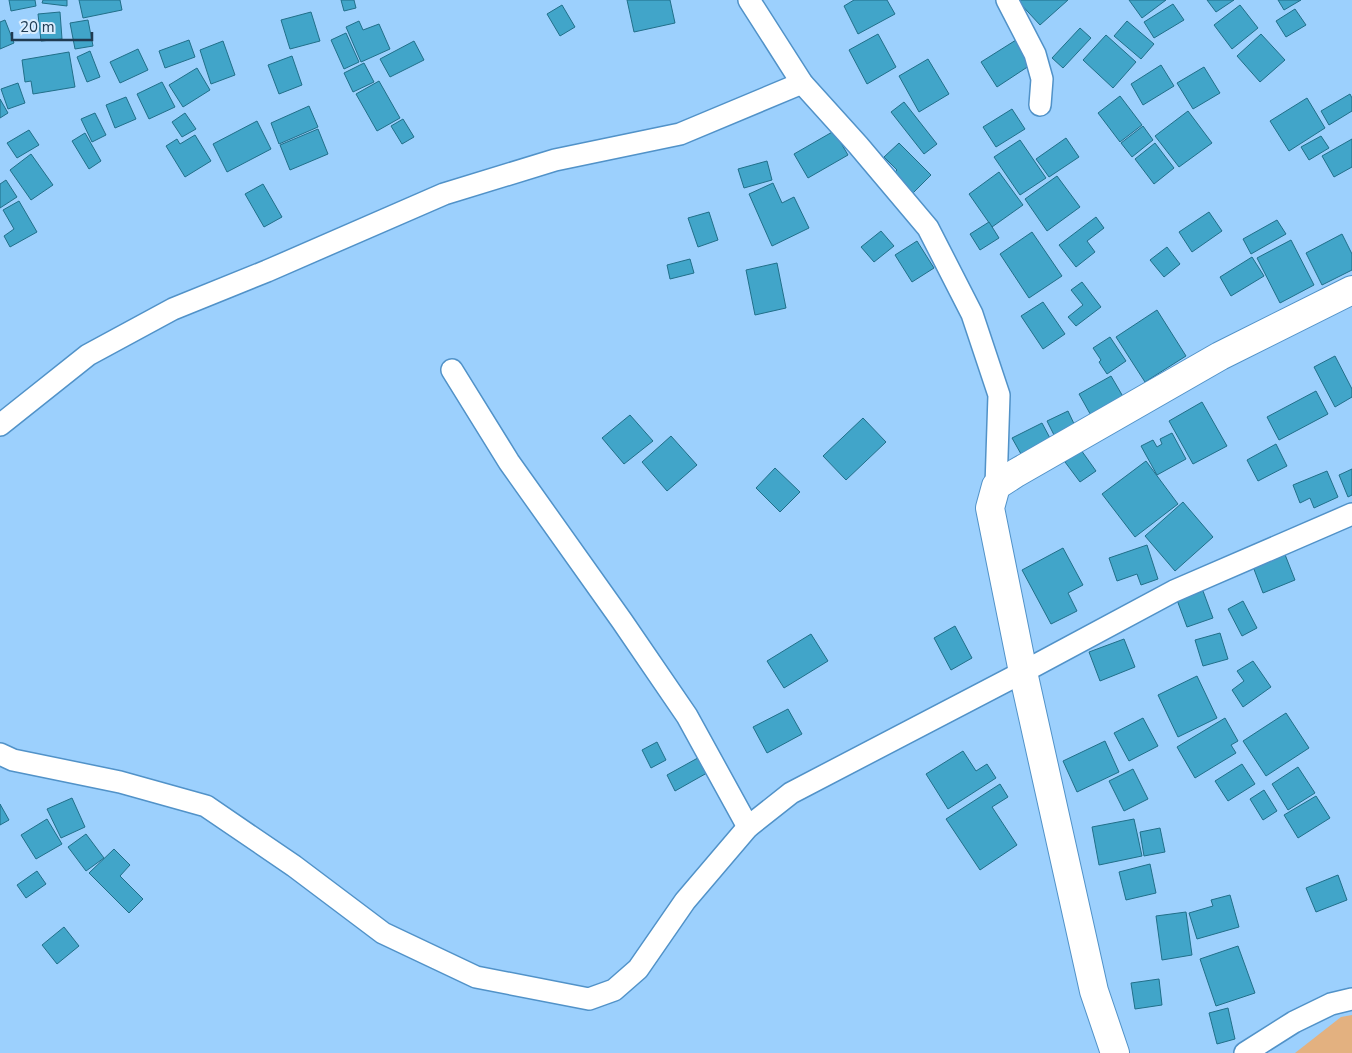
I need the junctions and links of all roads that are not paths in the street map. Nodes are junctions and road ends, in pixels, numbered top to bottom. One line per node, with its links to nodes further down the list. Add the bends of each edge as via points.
1 (749, 0): 3 (street)
2 (1007, 0): 4 (street, via 1035,54 1042,79)
3 (802, 83): 7 (street, via 680,134 555,160 444,194 173,309 88,355); 8 (street, via 928,228 972,314 999,395)
4 (1040, 105)
5 (1352, 290): 8 (street, via 1220,356)
6 (452, 370): 12 (street, via 508,462 688,716)
7 (0, 424)
8 (996, 486): 10 (street, via 990,508)
9 (1352, 514): 10 (street, via 1174,591)
10 (1023, 672): 12 (street, via 791,793); 14 (street, via 1094,991)
11 (0, 754): 12 (street, via 13,760 120,782 206,806 384,933 476,977 588,999 614,990 638,969 685,901)
12 (748, 827)
13 (1352, 999): 15 (street, via 1331,1004 1294,1022)
14 (1114, 1053)
15 (1245, 1053)

